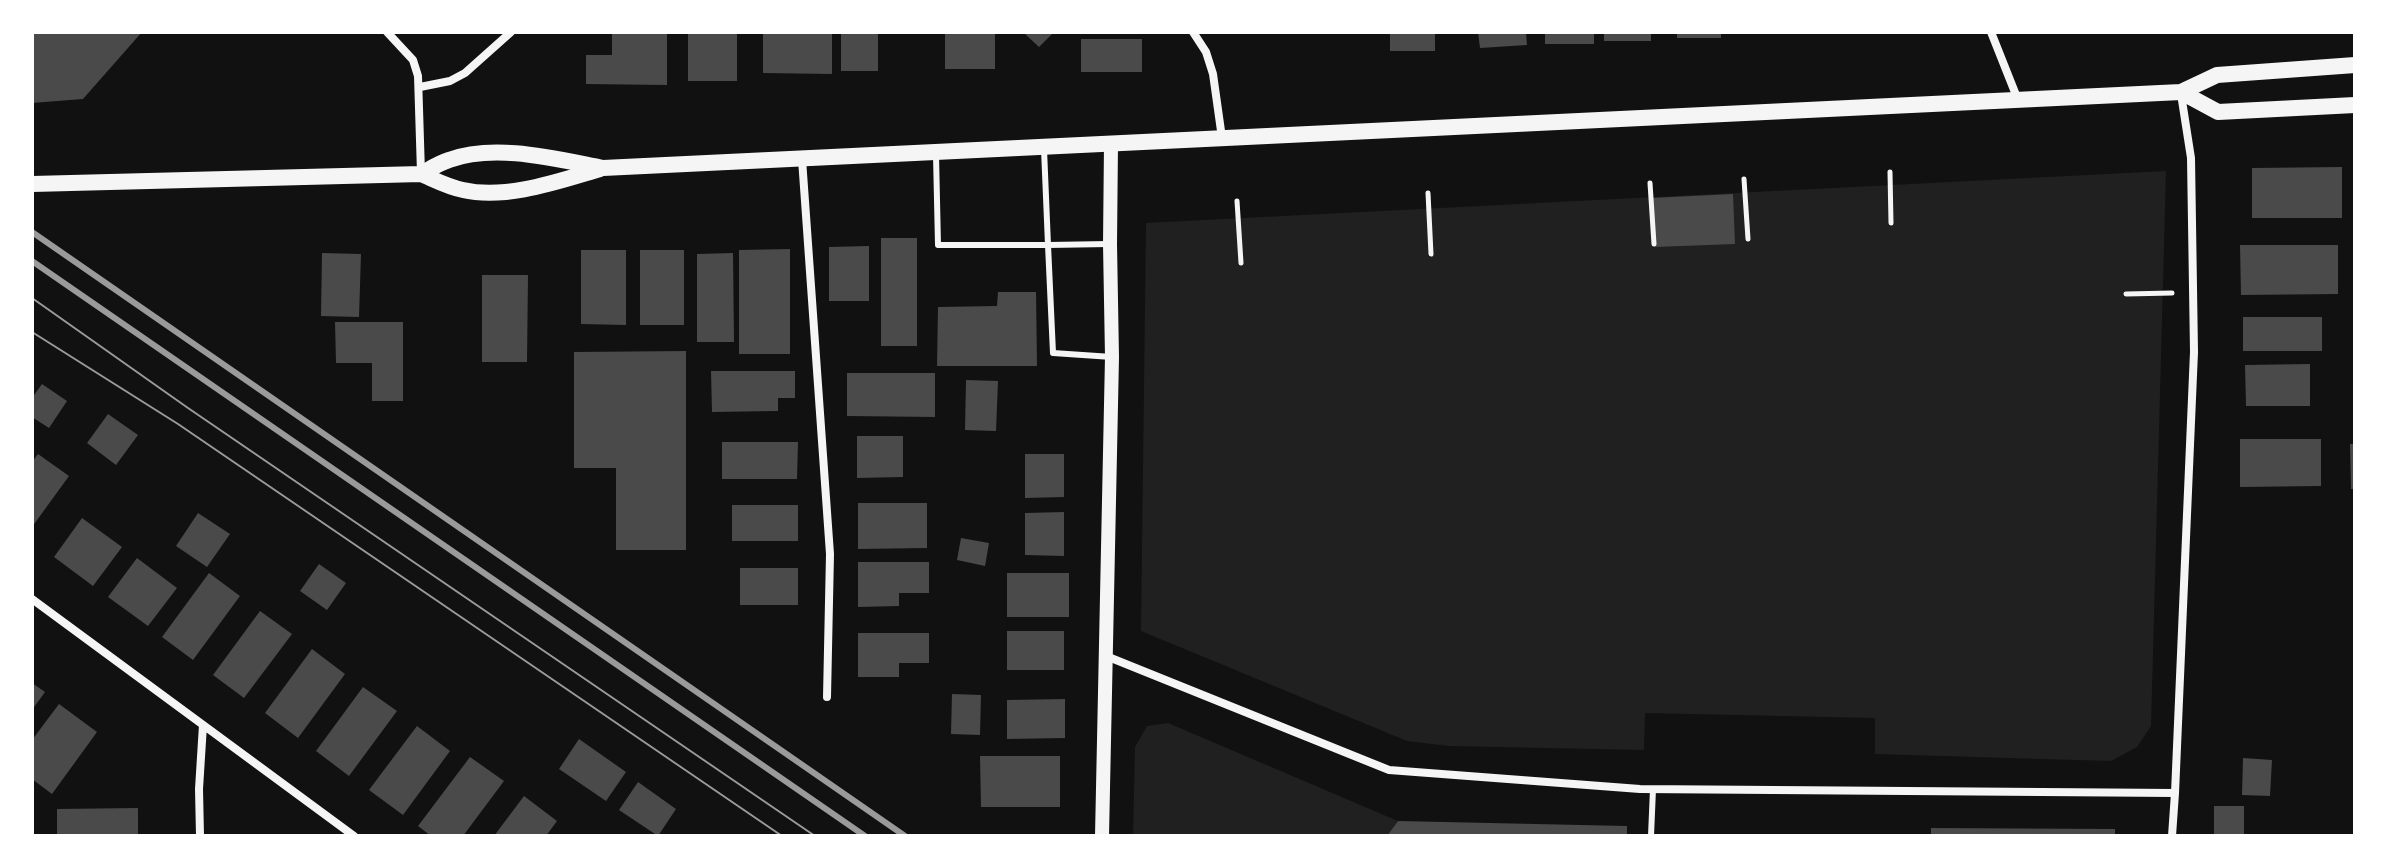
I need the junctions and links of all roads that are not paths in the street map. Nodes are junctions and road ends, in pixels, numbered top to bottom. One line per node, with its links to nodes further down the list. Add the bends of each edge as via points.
1 (387, 32): 6 (street, via 413,60)
2 (511, 32): 6 (street, via 465,73)
3 (1193, 32): 10 (street, via 1210,63)
4 (1991, 32): 8 (street)
5 (2355, 65): 7 (main road, via 2217,75)
6 (420, 87): 16 (street)
7 (2181, 92): 8 (main road); 9 (main road, via 2218,112); 26 (street, via 2191,158 2194,352)
8 (2018, 100): 10 (main road)
9 (2355, 105)
10 (1222, 138): 11 (main road)
11 (1111, 143): 12 (main road); 18 (street)
12 (1043, 147): 13 (main road); 19 (lane)
13 (936, 151): 14 (main road); 19 (lane, via 938,245)
14 (801, 158): 15 (main road); 23 (street, via 830,554)
15 (603, 168): 16 (main road, via 495,154 450,159); 16 (main road, via 535,187 477,192)
16 (421, 174): 17 (main road)
17 (32, 184)
18 (1110, 244): 19 (lane); 20 (street)
19 (1048, 245): 20 (lane, via 1053,353)
20 (1112, 357): 22 (street)
21 (32, 599): 24 (street)
22 (1106, 656): 25 (street, via 1389,770); 29 (street)
23 (827, 697)
24 (203, 725): 27 (street); 28 (street)
25 (1653, 789): 26 (street); 30 (lane)
26 (2175, 793): 31 (street)
27 (200, 836)
28 (354, 836)
29 (1102, 836)
30 (1651, 836)
31 (2172, 836)

